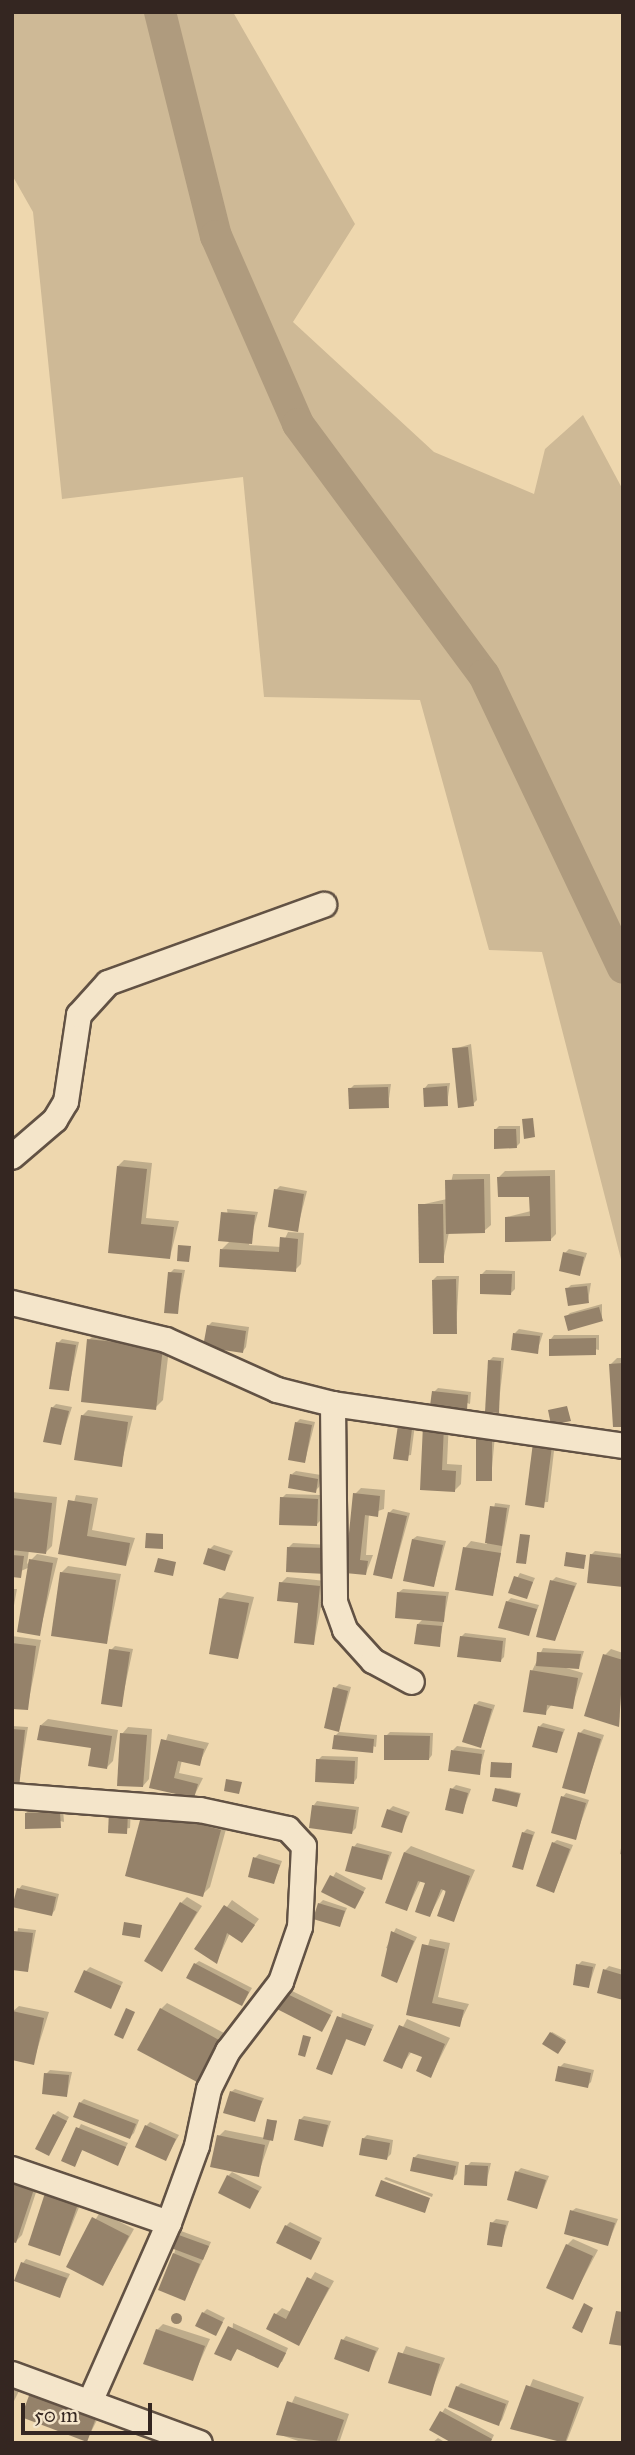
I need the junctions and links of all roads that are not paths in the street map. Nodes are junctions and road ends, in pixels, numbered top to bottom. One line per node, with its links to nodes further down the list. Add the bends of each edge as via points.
1 (324, 905): 2 (street, via 108,983 79,1015 66,1102 55,1120)
2 (12, 1157)
3 (12, 1303): 4 (street, via 166,1339 277,1390)
4 (333, 1404): 5 (street); 6 (street, via 335,1602 345,1630 373,1661)
5 (623, 1446)
6 (412, 1682)
7 (12, 1796): 9 (street, via 200,1810 288,1829 304,1846 300,1927 281,1982 228,2051 209,2089 197,2146)
8 (12, 2169): 9 (street)
9 (169, 2223): 11 (street)
10 (12, 2374): 11 (street)
11 (91, 2400): 12 (street)
12 (200, 2443)

